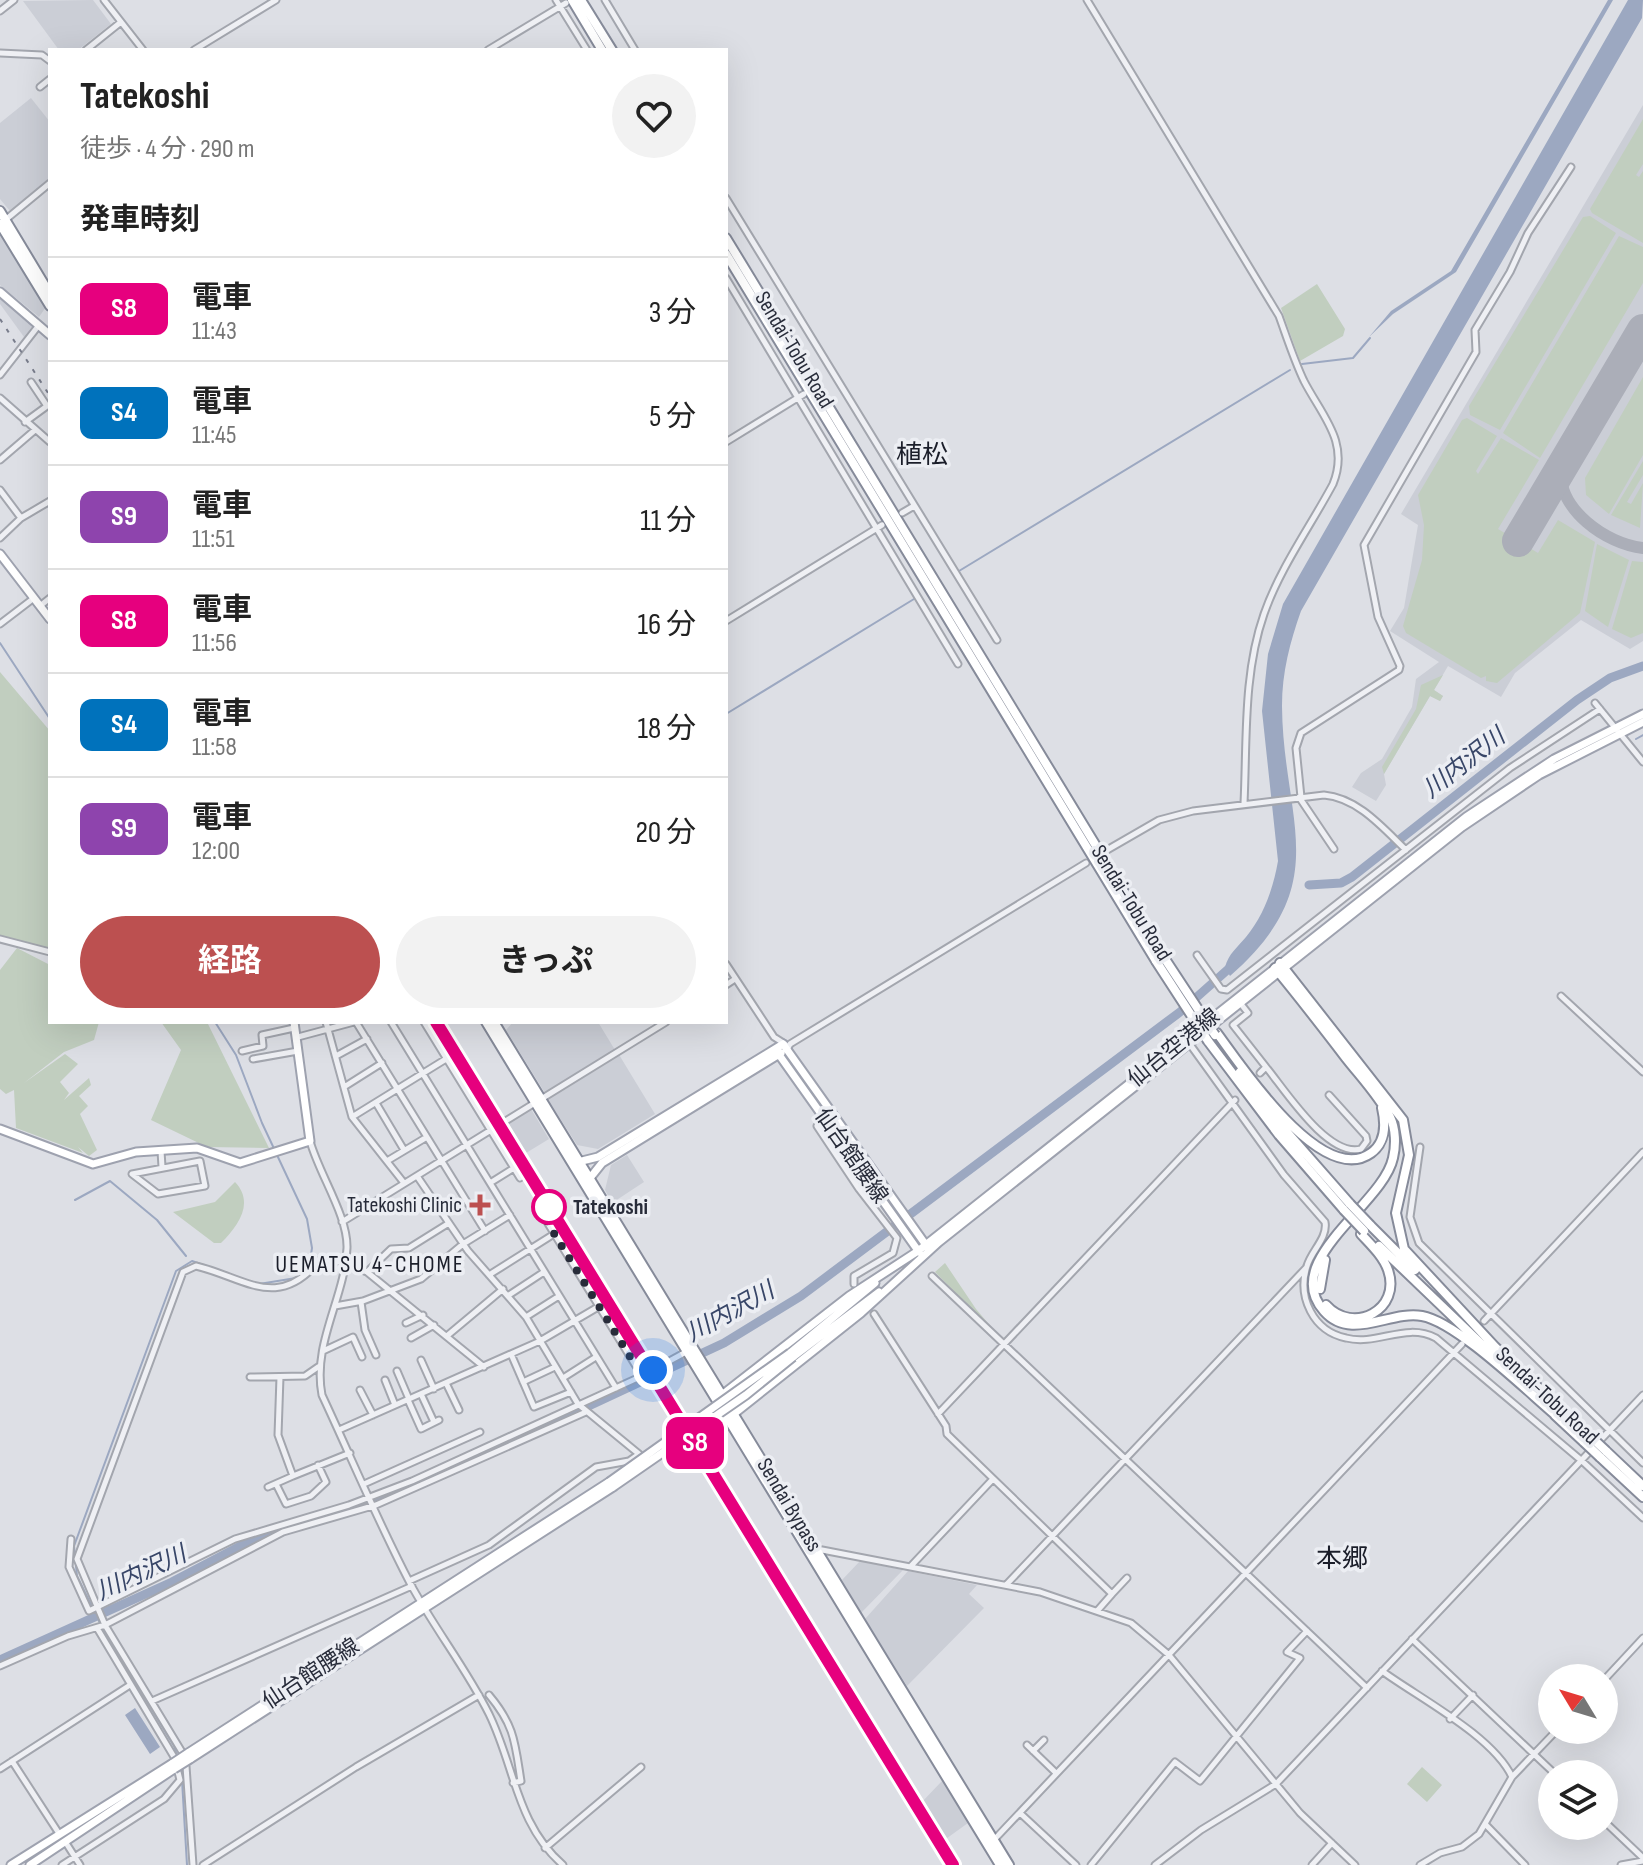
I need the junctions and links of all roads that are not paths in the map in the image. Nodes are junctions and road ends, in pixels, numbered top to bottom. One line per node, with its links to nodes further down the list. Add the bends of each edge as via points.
1 (104, 0): 10 (street)
2 (276, 0): 13 (street)
3 (582, 0): 9 (highway)
4 (605, 0): 18 (street)
5 (1087, 0): 69 (street, via 1279,316 1298,368 1339,444 1333,484 1275,586 1257,637)
6 (10, 1): 8 (street)
7 (565, 2): 9 (highway); 14 (street); 15 (street)
8 (0, 11)
9 (588, 19): 16 (highway); 17 (highway)
10 (121, 22): 11 (street); 12 (street)
11 (88, 48)
12 (141, 48)
13 (197, 48)
14 (491, 48)
15 (586, 48)
16 (601, 48)
17 (610, 48)
18 (634, 48)
19 (0, 53): 20 (street)
20 (48, 60)
21 (48, 81): 22 (street)
22 (40, 87)
23 (1571, 167): 68 (street, via 1528,233 1475,330 1476,352 1364,545 1378,617 1399,670 1301,733 1296,748)
24 (48, 185): 27 (street)
25 (728, 201): 48 (street)
26 (0, 211): 27 (highway)
27 (1, 223): 31 (highway); 33 (highway)
28 (728, 241): 77 (highway, Sendai-Tobu Road)
29 (728, 257): 77 (highway, Sendai-Tobu Road)
30 (728, 281): 39 (street)
31 (48, 290)
32 (0, 292): 35 (main road)
33 (48, 303)
34 (48, 321): 35 (main road)
35 (40, 325): 36 (main road); 37 (street)
36 (48, 333)
37 (0, 375)
38 (31, 382): 41 (street, via 47,406)
39 (801, 396): 44 (street); 51 (street)
40 (0, 398): 41 (street)
41 (25, 422): 42 (street)
42 (35, 430): 43 (street); 45 (street)
43 (48, 440)
44 (728, 441)
45 (0, 460)
46 (0, 490): 50 (street)
47 (48, 502): 50 (street)
48 (914, 506): 49 (street); 60 (street)
49 (902, 513)
50 (21, 518): 52 (street)
51 (879, 526): 58 (street); 61 (street)
52 (0, 538)
53 (0, 554): 54 (main road)
54 (34, 598): 56 (main road); 59 (street)
55 (48, 600): 56 (street)
56 (40, 606): 57 (main road)
57 (48, 616)
58 (728, 620)
59 (0, 624)
60 (997, 640)
61 (958, 664)
62 (1595, 703): 63 (street)
63 (1600, 709): 66 (street); 70 (street, via 1510,768)
64 (1643, 714): 66 (main road, 仙台空港線)
65 (1643, 722): 66 (main road, 仙台空港線)
66 (1618, 730): 67 (street); 79 (main road, 仙台空港線, via 1554,759 1492,798)
67 (1643, 762)
68 (1299, 797): 69 (street); 70 (street, via 1344,799); 71 (street)
69 (1244, 803): 72 (street, via 1159,820)
70 (1405, 848): 76 (street, via 1227,990)
71 (1334, 849)
72 (1107, 850)
73 (1086, 863): 95 (street)
74 (0, 939): 75 (street)
75 (48, 951)
76 (1197, 955)
77 (1160, 958): 92 (highway, Sendai-Tobu Road, bridge); 92 (highway, Sendai-Tobu Road, bridge)
78 (728, 967): 80 (street)
79 (1280, 968): 83 (main road, 仙台空港線); 112 (highway); 113 (highway); 146 (main road, 仙台空港線)
80 (735, 979): 81 (street); 95 (street)
81 (728, 984)
82 (1561, 996): 103 (street)
83 (1241, 1004): 94 (main road, 仙台空港線); 102 (street, via 1248,1013 1233,1025)
84 (356, 1024): 93 (street)
85 (392, 1024): 105 (street)
86 (425, 1024): 100 (street)
87 (487, 1024): 109 (highway, Sendai Bypass)
88 (495, 1024): 109 (highway, Sendai Bypass)
89 (663, 1024): 109 (street)
90 (328, 1025): 91 (street); 98 (street)
91 (296, 1029): 96 (street, via 262,1035 263,1046); 97 (main road)
92 (1213, 1036): 112 (highway, via 1328,1155 1355,1160 1375,1149 1384,1130); 136 (highway, Sendai-Tobu Road); 136 (highway, Sendai-Tobu Road, via 1304,1166)
93 (367, 1039): 98 (street); 101 (street)
94 (1189, 1043): 110 (street); 146 (main road, 仙台空港線)
95 (783, 1048): 115 (main road, 仙台館腰線); 127 (main road, via 598,1157); 132 (main road, via 602,1163); 135 (main road, 仙台館腰線)
96 (242, 1051)
97 (299, 1051): 99 (street); 119 (main road)
98 (336, 1056): 106 (street)
99 (253, 1059)
100 (446, 1059): 105 (street); 117 (street)
101 (382, 1063): 106 (street); 107 (street)
102 (1266, 1067): 104 (street); 108 (street, via 1330,1141 1361,1149 1366,1136)
103 (1643, 1072)
104 (1260, 1073)
105 (422, 1074): 107 (street); 120 (street)
106 (344, 1087): 114 (street)
107 (398, 1089): 111 (street); 118 (street)
108 (1329, 1095)
109 (538, 1101): 117 (street); 127 (highway, Sendai Bypass)
110 (1233, 1102): 149 (street, via 1325,1222 1325,1233); 174 (street)
111 (376, 1103): 114 (street); 122 (street)
112 (1381, 1104): 211 (highway, via 1392,1123 1392,1163 1375,1193 1321,1255 1314,1283 1321,1308 1350,1325 1407,1315 1438,1320)
113 (1394, 1109): 141 (highway, via 1400,1142 1393,1175 1380,1197 1330,1251 1320,1276 1328,1308 1352,1320 1378,1311 1391,1285); 176 (highway, via 1403,1120 1410,1147 1396,1213 1401,1243)
114 (352, 1117): 126 (street)
115 (827, 1121): 135 (main road, 仙台館腰線); 155 (street, via 817,1126 896,1236 893,1253 854,1276)
116 (0, 1129): 123 (main road, via 93,1164)
117 (490, 1130): 120 (street); 129 (street)
118 (427, 1137): 122 (street); 125 (street)
119 (310, 1141): 123 (main road, via 240,1163 197,1148); 138 (street)
120 (467, 1145): 125 (street); 134 (street)
121 (1420, 1147): 165 (street, via 1410,1217 1413,1230 1433,1260)
122 (404, 1150): 126 (street)
123 (161, 1151): 128 (street)
124 (1643, 1152): 165 (street)
125 (442, 1160): 130 (street); 142 (street)
126 (387, 1161): 133 (street)
127 (576, 1163): 132 (highway, Sendai Bypass)
128 (162, 1167): 128 (street, via 200,1161 205,1186 158,1194 130,1172)
129 (514, 1168): 131 (street); 134 (street)
130 (417, 1176): 133 (street); 140 (street)
131 (520, 1178)
132 (587, 1182): 181 (highway, Sendai Bypass)
133 (404, 1183): 138 (street)
134 (490, 1183): 137 (street)
135 (890, 1204): 146 (main road, 仙台館腰線)
136 (1345, 1209): 141 (highway, Sendai-Tobu Road, bridge)
137 (510, 1215): 142 (street); 145 (street)
138 (342, 1222): 148 (street)
139 (547, 1222): 143 (street)
140 (449, 1223): 144 (street); 151 (street, via 409,1248 391,1249)
141 (1365, 1230): 176 (highway, Sendai-Tobu Road); 211 (highway, Sendai-Tobu Road)
142 (485, 1231): 144 (street)
143 (554, 1234): 145 (street); 162 (street)
144 (463, 1244): 153 (street); 157 (street, via 428,1274)
145 (530, 1249): 152 (street); 153 (street)
146 (924, 1251): 147 (main road, 仙台空港線); 150 (main road, 仙台空港線)
147 (904, 1261): 182 (main road); 203 (main road, 仙台空港線, via 849,1296)
148 (345, 1263): 151 (street); 161 (street); 241 (street, via 321,1259 298,1282 271,1288 243,1285 195,1262 183,1272 78,1552)
149 (1306, 1267): 178 (street, via 1308,1307 1330,1332 1355,1339 1415,1330); 218 (street)
150 (910, 1269): 182 (main road); 210 (main road, 仙台空港線)
151 (367, 1272): 157 (street)
152 (544, 1272): 158 (street); 159 (street)
153 (489, 1275): 156 (street)
154 (932, 1276): 174 (street)
155 (854, 1284)
156 (503, 1289): 158 (street); 171 (street)
157 (392, 1291): 160 (street); 164 (street)
158 (509, 1295): 166 (street)
159 (559, 1296): 166 (street); 167 (street)
160 (361, 1302): 161 (street); 180 (street)
161 (335, 1306): 177 (street)
162 (598, 1307): 167 (street); 190 (street)
163 (874, 1314): 208 (street)
164 (423, 1315): 169 (street); 170 (street)
165 (1490, 1315): 168 (street); 214 (street)
166 (526, 1317): 173 (street)
167 (575, 1320): 173 (street); 184 (street)
168 (1484, 1321)
169 (406, 1323)
170 (435, 1324): 171 (street); 172 (street)
171 (448, 1335): 187 (street)
172 (411, 1338)
173 (540, 1341): 179 (street); 188 (street)
174 (1005, 1344): 208 (street); 218 (street)
175 (1462, 1344): 178 (street)
176 (1497, 1349): 215 (highway, Sendai-Tobu Road)
177 (322, 1351): 183 (street, via 353,1337); 186 (street)
178 (1455, 1352): 219 (street); 235 (street)
179 (511, 1354): 187 (street); 195 (street)
180 (376, 1355)
181 (693, 1355): 190 (street); 203 (highway, Sendai Bypass)
182 (792, 1355): 240 (main road, 仙台館腰線, bridge, via 724,1411)
183 (362, 1357)
184 (596, 1357): 193 (street); 197 (street)
185 (421, 1360): 198 (street)
186 (319, 1367): 192 (street, via 305,1376); 212 (street, via 322,1395)
187 (484, 1367): 196 (street)
188 (555, 1367): 193 (street); 195 (street)
189 (397, 1371): 204 (street)
190 (642, 1376): 197 (street)
191 (250, 1377): 192 (street)
192 (280, 1377): 222 (street, via 278,1435)
193 (563, 1378): 200 (street)
194 (385, 1380): 205 (street)
195 (523, 1382): 200 (street, via 534,1407)
196 (446, 1383): 198 (street); 207 (street)
197 (616, 1388): 206 (street)
198 (434, 1389): 201 (street)
199 (360, 1390): 209 (street)
200 (571, 1392): 206 (street)
201 (421, 1394): 204 (street); 204 (street, via 437,1421 421,1429)
202 (1643, 1395): 214 (street)
203 (720, 1397): 210 (highway, Sendai Bypass)
204 (408, 1400): 205 (street)
205 (395, 1405): 209 (street)
206 (582, 1408): 229 (street); 229 (street); 237 (street, via 639,1454 596,1467 489,1545)
207 (459, 1410)
208 (938, 1414): 223 (street, via 947,1434)
209 (373, 1415): 212 (street)
210 (732, 1416): 233 (highway, Sendai Bypass); 281 (highway, Sendai Bypass)
211 (1558, 1417): 215 (highway, Sendai-Tobu Road)
212 (339, 1430): 216 (street)
213 (480, 1432): 225 (street)
214 (1609, 1432): 219 (street); 220 (street)
215 (1587, 1439): 217 (highway, Sendai-Tobu Road, bridge)
216 (350, 1453): 221 (street); 225 (street)
217 (1603, 1454): 226 (highway, Sendai-Tobu Road); 228 (highway, Sendai-Tobu Road)
218 (1125, 1458): 231 (street); 235 (street)
219 (1582, 1461): 230 (street); 246 (street)
220 (1643, 1463)
221 (318, 1465): 222 (street); 224 (street, via 326,1482 311,1496 286,1504)
222 (293, 1476): 224 (street)
223 (992, 1480): 231 (street); 234 (street)
224 (276, 1484): 227 (street)
225 (364, 1484): 229 (street)
226 (1643, 1486)
227 (268, 1487)
228 (1643, 1497)
229 (372, 1502): 237 (street); 241 (street, via 235,1539); 243 (street, via 283,1532)
230 (1643, 1518)
231 (1052, 1537): 238 (street); 239 (street)
232 (71, 1539): 241 (street, via 69,1567)
233 (815, 1549): 234 (street); 281 (highway, Sendai Bypass)
234 (911, 1567): 238 (street)
235 (1246, 1573): 244 (street); 247 (street)
236 (1127, 1578): 239 (street)
237 (411, 1584): 240 (street); 256 (street)
238 (1006, 1585): 242 (street)
239 (1112, 1594): 242 (street)
240 (424, 1606): 253 (street); 266 (main road, 仙台館腰線)
241 (95, 1609): 243 (street)
242 (1098, 1610): 247 (street, via 1131,1623)
243 (102, 1626): 249 (street); 251 (street); 256 (street)
244 (1307, 1631): 252 (street); 258 (street, via 1288,1651 1300,1658)
245 (1643, 1638): 248 (street)
246 (1412, 1639): 250 (street); 255 (street)
247 (1169, 1655): 258 (street); 272 (street)
248 (1618, 1665)
249 (0, 1666)
250 (1382, 1671): 252 (street); 257 (street)
251 (130, 1685): 268 (street); 269 (street)
252 (1367, 1688): 276 (street)
253 (479, 1695): 263 (street); 292 (street)
254 (489, 1695): 262 (street, via 508,1718)
255 (1473, 1695): 257 (street); 265 (street)
256 (152, 1701): 266 (street)
257 (1450, 1719): 273 (street, via 1500,1759)
258 (1238, 1736): 276 (street); 297 (street, via 1200,1781 1175,1762)
259 (1044, 1740): 264 (street)
260 (1544, 1744): 265 (street)
261 (1027, 1745): 264 (street)
262 (515, 1748): 263 (street); 275 (street, via 521,1781)
263 (505, 1751): 275 (street)
264 (1033, 1751): 272 (street)
265 (1534, 1754): 267 (street); 273 (street)
266 (187, 1758): 269 (main road, 仙台館腰線, bridge); 274 (street)
267 (1540, 1760)
268 (12, 1761): 271 (street); 279 (street)
269 (175, 1766): 274 (street); 287 (main road, 仙台館腰線); 288 (main road, 仙台館腰線)
270 (641, 1767): 284 (street)
271 (0, 1769)
272 (1056, 1773): 277 (street)
273 (1512, 1777): 278 (street)
274 (183, 1780): 285 (street, via 164,1799); 291 (street)
275 (513, 1783): 284 (street, via 523,1813)
276 (1276, 1784): 283 (street); 298 (street)
277 (1020, 1813): 281 (street); 296 (street)
278 (1486, 1825): 301 (street, via 1462,1847); 302 (street)
279 (58, 1832)
280 (1618, 1835): 286 (street)
281 (991, 1842): 294 (highway, Sendai Bypass); 295 (highway, Sendai Bypass)
282 (66, 1843): 285 (street)
283 (1332, 1843): 299 (street); 300 (street)
284 (545, 1848): 293 (street)
285 (74, 1856): 289 (street); 290 (street)
286 (1643, 1859): 303 (street)
287 (11, 1865)
288 (30, 1865)
289 (62, 1865)
290 (80, 1865)
291 (193, 1865)
292 (203, 1865)
293 (563, 1865)
294 (1000, 1865)
295 (1009, 1865)
296 (1076, 1865)
297 (1091, 1865)
298 (1155, 1865)
299 (1312, 1865)
300 (1355, 1865)
301 (1420, 1865)
302 (1525, 1865)
303 (1621, 1865)

